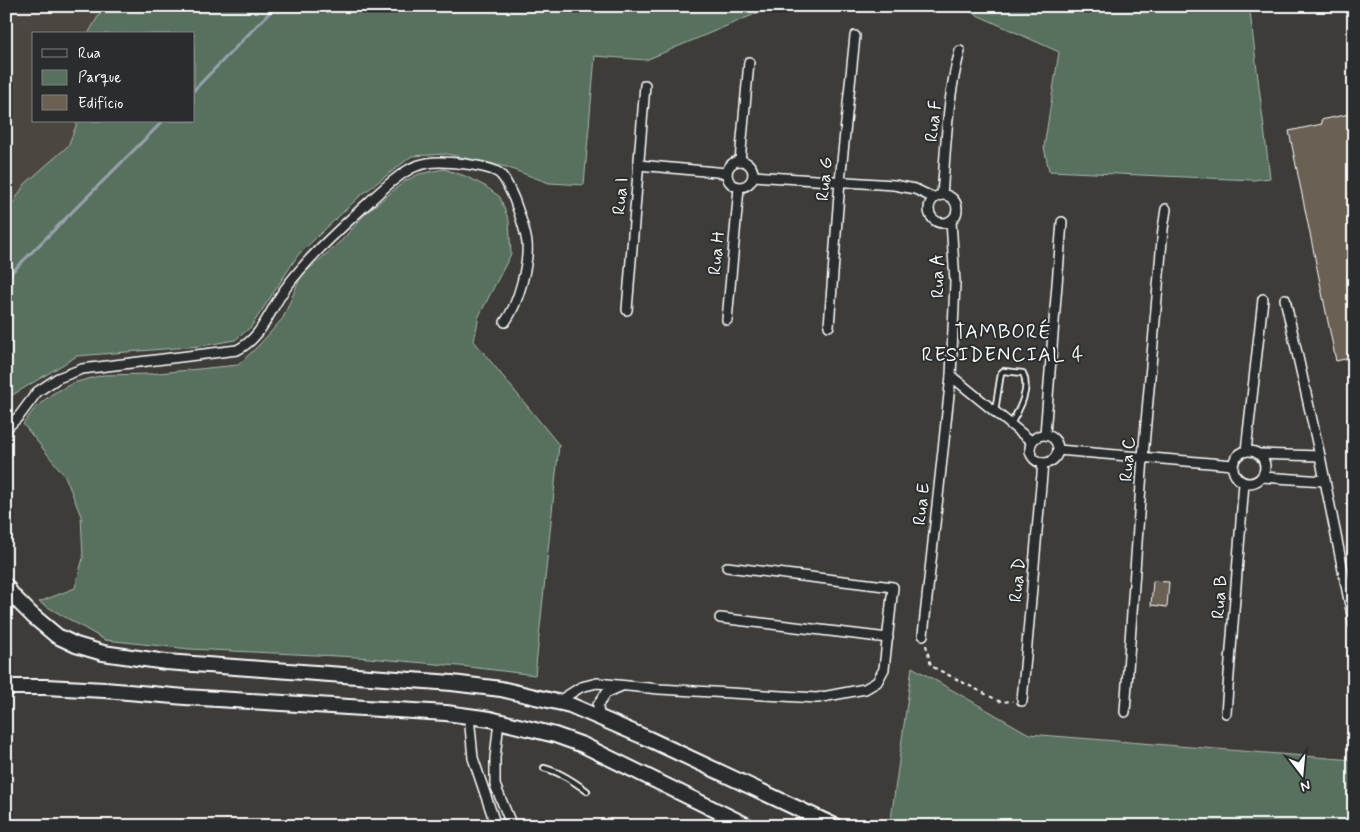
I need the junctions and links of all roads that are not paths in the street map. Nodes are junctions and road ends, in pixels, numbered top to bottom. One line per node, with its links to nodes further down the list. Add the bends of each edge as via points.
1 (855, 36): 9 (street, Rua G)
2 (960, 51): 11 (street, Rua F)
3 (749, 62): 5 (street)
4 (645, 84): 6 (street, Rua I)
5 (740, 161): 7 (street, via 730,166); 8 (street, via 750,166)
6 (638, 165): 7 (street); 17 (street, Rua I)
7 (727, 173): 10 (street, via 729,181)
8 (753, 176): 9 (street); 10 (street, via 746,186)
9 (840, 180): 11 (street, via 894,185); 20 (street, Rua G)
10 (738, 188): 18 (street, Rua H)
11 (938, 197): 13 (street, via 951,197 956,204 957,214); 13 (street, via 931,202 929,211 942,223)
12 (1166, 209): 31 (street, Rua C)
13 (951, 221): 21 (street, Rua A, via 955,282)
14 (1062, 222): 25 (street)
15 (1263, 299): 28 (street)
16 (1285, 299): 30 (street)
17 (627, 310)
18 (727, 320)
19 (505, 322): 24 (street, via 512,313 518,294 527,245 505,180 499,173 488,169 445,162 428,163 397,178 300,269 248,345 236,350 82,368 37,392)
20 (829, 326)
21 (950, 376): 22 (street); 41 (street, Rua E)
22 (995, 411): 23 (street); 23 (lane, via 1001,373 1023,373 1026,381 1024,395)
23 (1012, 424): 26 (street)
24 (6, 429)
25 (1045, 434): 26 (street); 27 (street, via 1055,440)
26 (1032, 442): 32 (street, via 1032,458)
27 (1058, 450): 31 (street); 32 (street, via 1055,458)
28 (1246, 451): 29 (street); 33 (street, via 1236,458)
29 (1259, 454): 30 (street); 34 (street, via 1265,464)
30 (1320, 456): 36 (street)
31 (1143, 457): 33 (street); 47 (street, Rua C)
32 (1044, 463): 45 (street, Rua D)
33 (1233, 465): 35 (street, via 1234,474)
34 (1262, 477): 35 (street, via 1254,482); 36 (street)
35 (1244, 482): 48 (street, Rua B)
36 (1325, 482): 40 (street)
37 (727, 567): 42 (street, via 893,587)
38 (6, 586): 46 (main road, via 33,616 58,636 103,653 166,662 452,683 501,689)
39 (720, 618): 42 (street)
40 (1354, 625)
41 (923, 635)
42 (888, 638): 43 (street, via 884,669 877,682 844,694 818,698)
43 (622, 686): 46 (street, via 597,683 581,687); 50 (street, via 606,693 598,705)
44 (6, 687): 49 (main road, via 105,690)
45 (1022, 701)
46 (557, 702): 50 (main road)
47 (1125, 712)
48 (1226, 714)
49 (468, 716): 51 (main road); 53 (street)
50 (599, 718): 59 (main road)
51 (499, 722): 54 (street); 58 (main road, via 583,745)
52 (544, 768): 55 (lane, via 570,779)
53 (478, 775): 54 (street); 56 (street)
54 (496, 785): 57 (street)
55 (587, 791)
56 (496, 826)
57 (512, 826)
58 (748, 826)
59 (834, 826)

